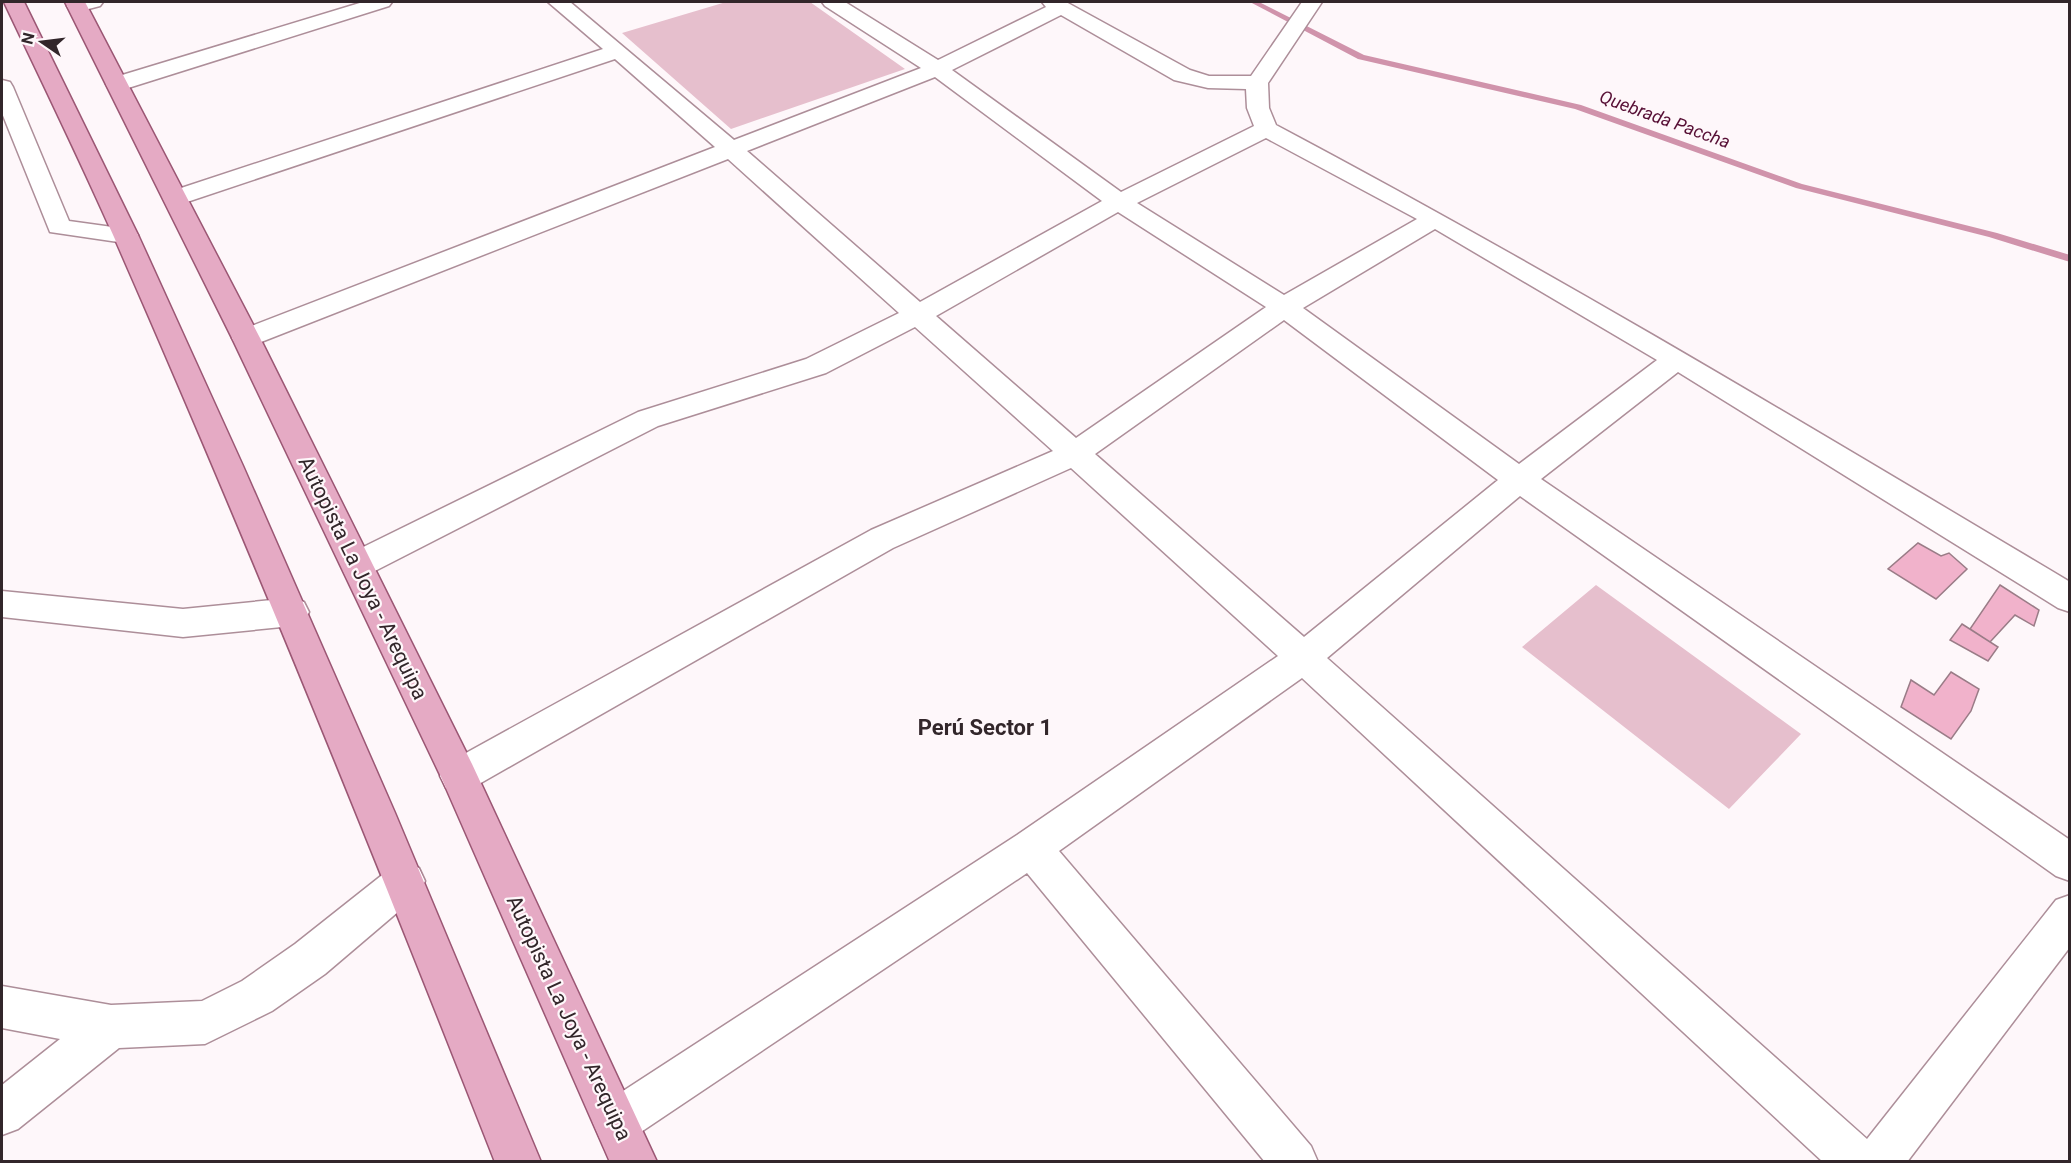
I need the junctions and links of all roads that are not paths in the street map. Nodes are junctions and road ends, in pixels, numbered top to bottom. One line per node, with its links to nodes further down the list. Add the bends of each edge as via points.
1 (14, 2): 18 (main road)
2 (382, 2): 11 (street)
3 (558, 2): 8 (street)
4 (832, 2): 9 (street)
5 (1312, 2): 10 (street)
6 (82, 3): 11 (main road, Autopista La Joya - Arequipa)
7 (1057, 4): 9 (street); 10 (street, via 1182,75 1208,82)
8 (619, 51): 14 (street); 15 (street)
9 (937, 69): 14 (street); 16 (street)
10 (1257, 83): 13 (street, via 1258,108)
11 (117, 84): 15 (main road, Autopista La Joya - Arequipa)
12 (2, 87): 18 (street, via 59,227)
13 (1266, 129): 16 (street); 17 (street)
14 (728, 150): 20 (street); 21 (street)
15 (175, 198): 21 (main road, Autopista La Joya - Arequipa)
16 (1119, 202): 19 (street); 20 (street)
17 (1435, 219): 19 (street); 22 (street)
18 (125, 235): 28 (main road)
19 (1284, 307): 23 (street); 24 (street)
20 (917, 315): 23 (street); 25 (street, via 816,366 648,419)
21 (246, 338): 25 (main road, Autopista La Joya - Arequipa)
22 (1677, 359): 24 (street); 26 (street)
23 (1076, 453): 29 (street); 30 (street, via 882,539)
24 (1519, 480): 29 (street); 32 (street)
25 (357, 565): 30 (main road, Autopista La Joya - Arequipa)
26 (2070, 599)
27 (2, 604): 28 (street, via 183,623)
28 (292, 612): 33 (main road)
29 (1304, 657): 31 (street); 42 (street)
30 (459, 776): 38 (main road, Autopista La Joya - Arequipa)
31 (1031, 848): 38 (street); 41 (street)
32 (2070, 863)
33 (405, 882): 36 (street, via 257,996 216,1017 205,1022); 39 (main road)
34 (2070, 914): 43 (street)
35 (2, 1007): 36 (street)
36 (111, 1027): 37 (street)
37 (2, 1113)
38 (616, 1122): 40 (main road, Autopista La Joya - Arequipa)
39 (518, 1161)
40 (634, 1161)
41 (1295, 1161)
42 (1858, 1161)
43 (1878, 1161)

